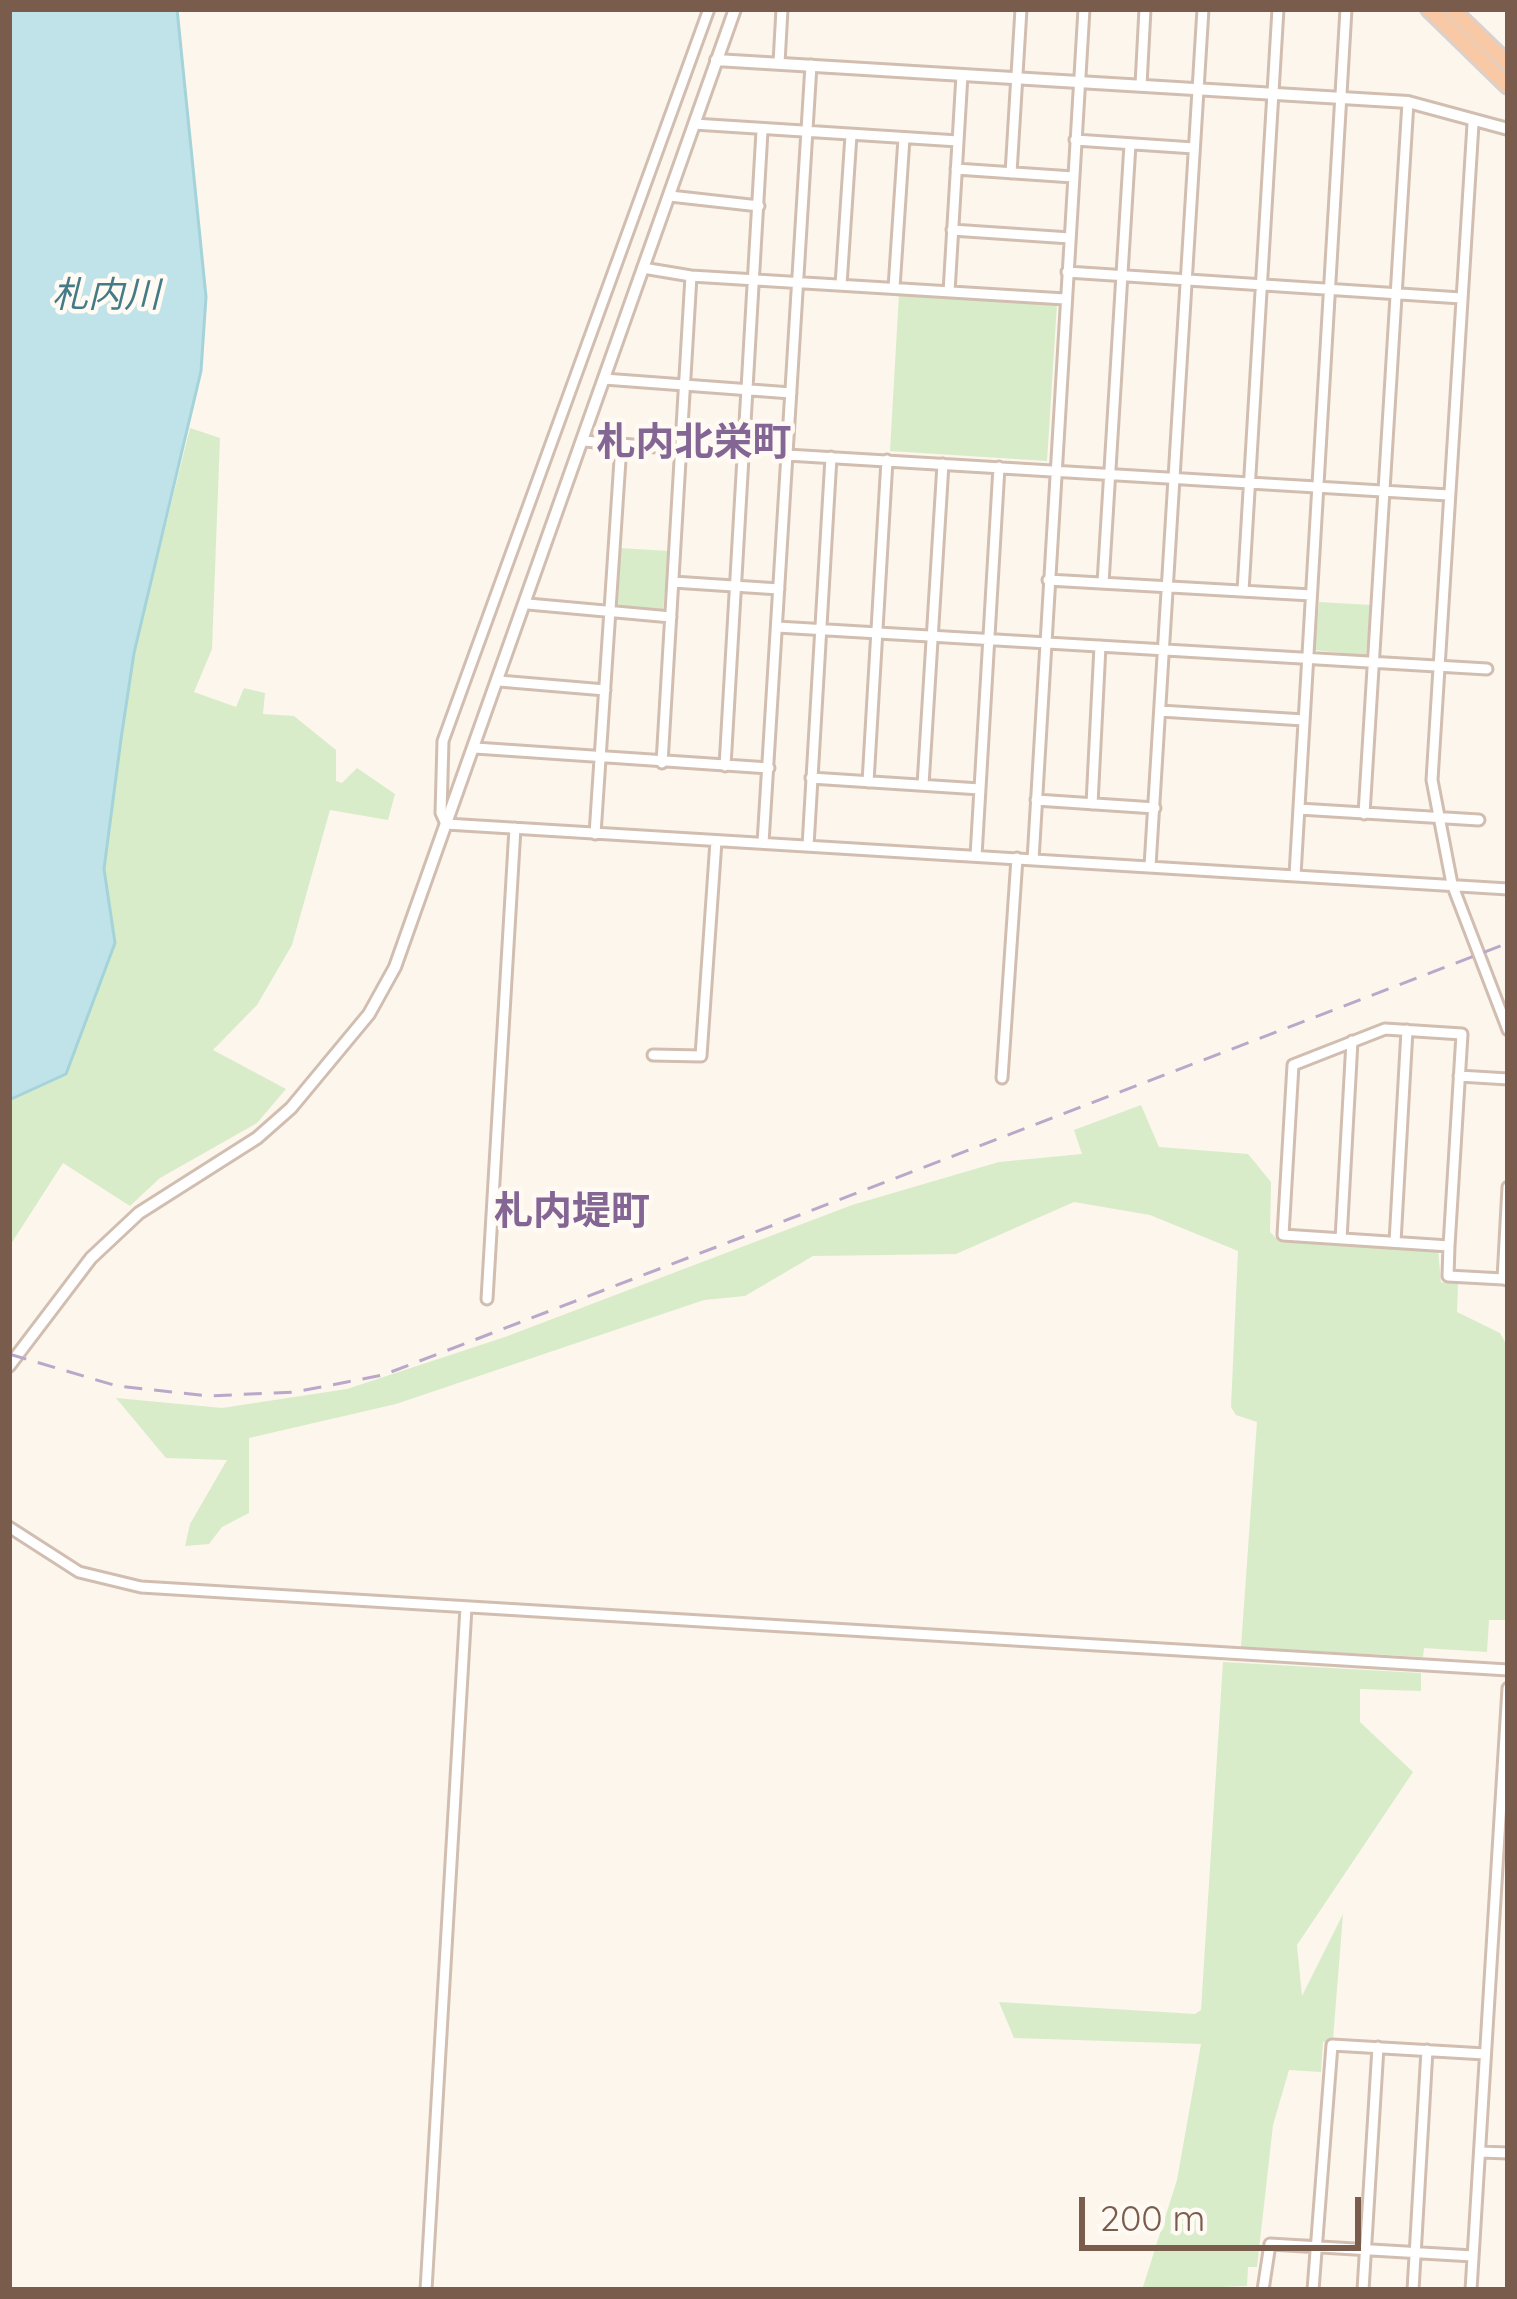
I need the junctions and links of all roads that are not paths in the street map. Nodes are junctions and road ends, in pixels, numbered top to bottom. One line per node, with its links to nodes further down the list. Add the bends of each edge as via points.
1 (710, 9): 120 (street, via 442,741)
2 (735, 9): 12 (street)
3 (782, 9): 13 (street)
4 (1021, 9): 17 (street)
5 (1084, 9): 18 (street)
6 (1145, 9): 19 (street)
7 (1203, 9): 21 (street)
8 (1278, 9): 22 (street)
9 (1346, 9): 23 (street)
10 (1429, 9): 20 (highway)
11 (1451, 9): 14 (highway)
12 (716, 60): 13 (street); 25 (street)
13 (778, 63): 15 (street)
14 (1508, 64)
15 (811, 65): 16 (street); 29 (street)
16 (962, 75): 17 (street); 33 (street)
17 (1017, 77): 18 (street); 37 (street)
18 (1080, 82): 19 (street); 32 (street)
19 (1141, 85): 21 (street)
20 (1508, 86)
21 (1197, 88): 22 (street); 35 (street)
22 (1273, 94): 23 (street); 51 (street)
23 (1341, 98): 24 (street); 53 (street)
24 (1408, 102): 26 (street); 55 (street)
25 (694, 124): 28 (street); 39 (street)
26 (1473, 124): 27 (street); 57 (street)
27 (1508, 129)
28 (762, 131): 29 (street); 40 (street)
29 (806, 134): 30 (street); 49 (street)
30 (850, 135): 31 (street); 50 (street)
31 (904, 138): 33 (street); 52 (street)
32 (1076, 140): 34 (street); 38 (street)
33 (958, 142): 36 (street)
34 (1130, 144): 35 (street); 46 (street)
35 (1194, 148): 48 (street)
36 (956, 169): 37 (street); 41 (street)
37 (1011, 173): 38 (street)
38 (1073, 177): 42 (street)
39 (670, 196): 40 (street); 43 (street)
40 (759, 206): 47 (street)
41 (952, 230): 42 (street); 54 (street)
42 (1070, 238): 44 (street)
43 (643, 268): 45 (street); 58 (street)
44 (1067, 272): 46 (street); 56 (street)
45 (691, 276): 47 (street); 59 (street)
46 (1122, 276): 48 (street); 71 (street)
47 (754, 280): 49 (street); 60 (street)
48 (1186, 280): 51 (street); 72 (street)
49 (797, 283): 50 (street); 61 (street)
50 (841, 285): 52 (street)
51 (1262, 285): 53 (street); 73 (street)
52 (894, 288): 54 (street)
53 (1330, 289): 55 (street); 74 (street)
54 (949, 292): 56 (street)
55 (1396, 294): 57 (street); 75 (street)
56 (1065, 298): 70 (street)
57 (1461, 298): 76 (street)
58 (604, 379): 59 (street); 62 (street)
59 (684, 387): 60 (street); 64 (street)
60 (747, 391): 61 (street); 80 (street)
61 (790, 393): 65 (street)
62 (584, 441): 63 (street); 85 (street)
63 (621, 445): 64 (street); 86 (street)
64 (681, 449): 78 (street)
65 (787, 455): 66 (street); 82 (street)
66 (831, 457): 67 (street); 89 (street)
67 (887, 460): 68 (street); 90 (street)
68 (943, 464): 69 (street); 91 (street)
69 (999, 467): 70 (street); 92 (street)
70 (1056, 471): 71 (street); 77 (street)
71 (1110, 475): 72 (street); 79 (street)
72 (1173, 478): 73 (street); 81 (street)
73 (1248, 483): 74 (street); 83 (street)
74 (1318, 488): 75 (street); 84 (street)
75 (1384, 491): 76 (street); 97 (street)
76 (1448, 495): 98 (street)
77 (1048, 580): 79 (street); 93 (street)
78 (673, 582): 80 (street); 87 (street)
79 (1103, 584): 81 (street)
80 (735, 586): 82 (street); 107 (street)
81 (1167, 587): 83 (street); 95 (street)
82 (779, 589): 88 (street)
83 (1243, 591): 84 (street)
84 (1311, 595): 96 (street)
85 (528, 604): 86 (street); 100 (street)
86 (609, 613): 87 (street); 101 (street)
87 (671, 617): 106 (street)
88 (777, 627): 89 (street); 108 (street)
89 (820, 629): 90 (street); 109 (street)
90 (877, 633): 91 (street); 110 (street)
91 (933, 636): 92 (street); 111 (street)
92 (989, 639): 93 (street); 112 (street)
93 (1045, 643): 94 (street); 113 (street)
94 (1100, 646): 95 (street); 114 (street)
95 (1164, 650): 96 (street); 102 (street)
96 (1308, 658): 97 (street); 103 (street)
97 (1373, 662): 98 (street); 117 (street)
98 (1438, 666): 99 (street); 118 (street, via 1432,780)
99 (1487, 669)
100 (499, 681): 101 (street); 104 (street)
101 (605, 690): 105 (street)
102 (1160, 711): 103 (street); 115 (street)
103 (1304, 720): 116 (street)
104 (475, 748): 105 (street); 120 (street)
105 (600, 759): 106 (street); 122 (street)
106 (662, 763): 107 (street)
107 (725, 766): 108 (street)
108 (769, 768): 124 (street)
109 (811, 778): 110 (street); 125 (street)
110 (868, 782): 111 (street)
111 (923, 785): 112 (street)
112 (980, 789): 126 (street)
113 (1036, 800): 114 (street); 128 (street)
114 (1092, 804): 115 (street)
115 (1155, 808): 129 (street)
116 (1299, 809): 117 (street); 130 (street)
117 (1364, 814): 118 (street)
118 (1439, 818): 119 (street); 131 (street)
119 (1479, 820)
120 (446, 824): 121 (street); 148 (street, via 395,967 340,1052 273,1125 173,1188 91,1258)
121 (514, 828): 122 (street); 147 (street)
122 (596, 833): 123 (street)
123 (716, 841): 124 (street); 138 (street, via 701,1056)
124 (764, 842): 125 (street)
125 (808, 846): 126 (street)
126 (976, 856): 127 (street)
127 (1017, 859): 128 (street); 140 (street)
128 (1034, 860): 129 (street)
129 (1150, 866): 130 (street)
130 (1295, 874): 131 (street)
131 (1452, 884): 132 (street); 134 (street)
132 (1508, 890)
133 (1508, 983): 134 (street)
134 (1492, 990): 136 (street)
135 (1407, 1030): 137 (street); 139 (street, via 1462,1034); 144 (street)
136 (1508, 1030)
137 (1352, 1041): 143 (street); 143 (street, via 1293,1065 1282,1235)
138 (653, 1055)
139 (1459, 1076): 141 (street); 145 (street)
140 (1002, 1078)
141 (1508, 1079)
142 (1508, 1187): 146 (street)
143 (1341, 1239): 144 (street)
144 (1395, 1242): 145 (street)
145 (1450, 1246): 146 (street, via 1448,1276)
146 (1505, 1279)
147 (487, 1299)
148 (9, 1366)
149 (9, 1527): 150 (street, via 59,1562 109,1582)
150 (466, 1607): 151 (street); 162 (street)
151 (1508, 1670)
152 (1508, 1688): 155 (street)
153 (1378, 2047): 154 (street); 158 (street, via 1332,2044); 159 (street)
154 (1427, 2050): 155 (street); 160 (street)
155 (1485, 2054): 156 (street)
156 (1480, 2152): 157 (street); 161 (street)
157 (1508, 2153)
158 (1316, 2246): 159 (street); 163 (street, via 1270,2244); 164 (street)
159 (1366, 2249): 160 (street); 165 (street)
160 (1415, 2252): 161 (street); 166 (street)
161 (1474, 2256): 167 (street)
162 (426, 2290)
163 (1263, 2290)
164 (1313, 2290)
165 (1363, 2290)
166 (1413, 2290)
167 (1472, 2290)

